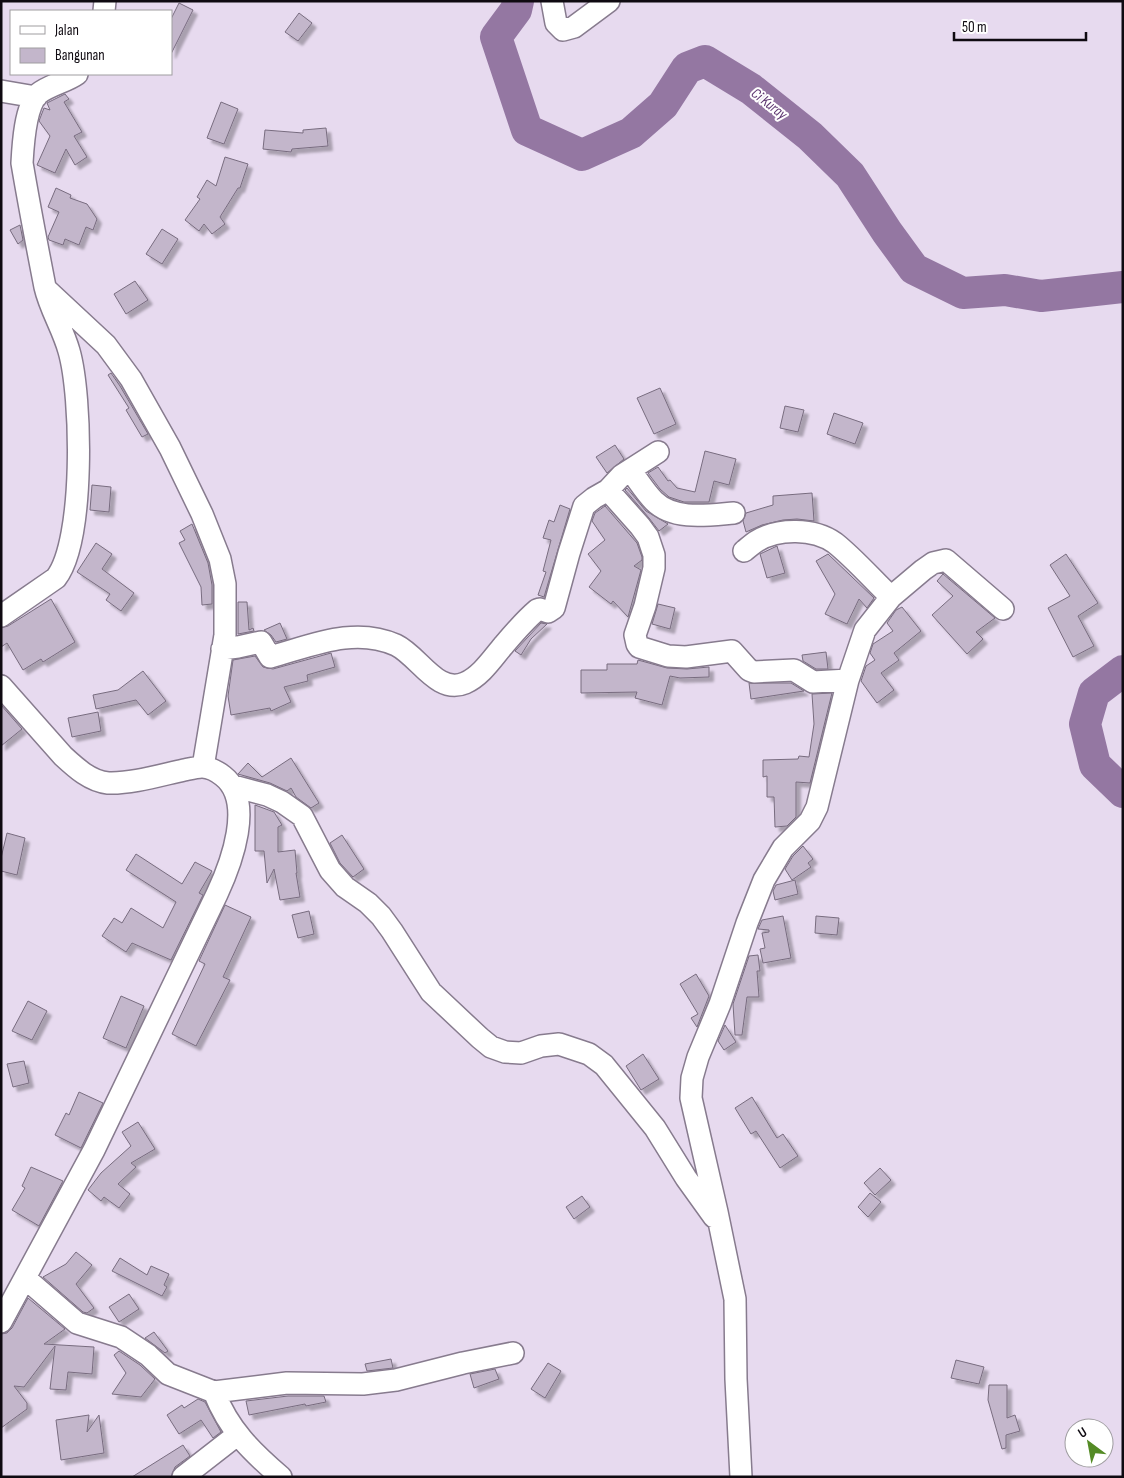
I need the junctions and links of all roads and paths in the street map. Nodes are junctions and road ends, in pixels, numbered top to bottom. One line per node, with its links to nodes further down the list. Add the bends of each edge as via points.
1 (552, 1): 2 (street, via 556,23 563,30 574,27)
2 (609, 1)
3 (75, 75): 5 (street)
4 (1, 91): 5 (street)
5 (36, 97): 6 (street, via 30,105 22,163)
6 (46, 289): 14 (street, via 73,368 78,484 72,532 62,570 56,578); 15 (street, via 118,360 170,448 220,558 226,596)
7 (658, 452): 8 (street)
8 (630, 470): 9 (street); 10 (street, via 654,501 672,512 699,516)
9 (608, 490): 15 (street, via 584,506 554,608 548,612 537,610 481,672 462,684 444,684 398,646 376,638 335,638 270,657 260,642); 16 (street, via 644,531 654,555 645,606 635,635 639,647 668,656 686,657 732,651 754,672 794,670 813,682)
10 (734, 514)
11 (744, 551): 12 (street, via 774,534 816,534 835,543)
12 (892, 597): 13 (street, via 923,570 946,560); 16 (street, via 866,630)
13 (1003, 609)
14 (1, 616)
15 (222, 649): 18 (street)
16 (848, 680): 20 (street, via 817,807 810,821 783,848 764,880 692,1078 691,1098)
17 (1, 686): 18 (street, via 63,756 89,777 108,782 126,781)
18 (203, 767): 19 (street, via 219,773)
19 (233, 786): 20 (street, via 267,795 302,816 330,870 345,887 368,903 392,930 431,992 491,1047 521,1053 559,1044 590,1054 604,1065 655,1128); 21 (street, via 238,808 238,833 229,868 94,1150)
20 (720, 1224): 28 (street, via 735,1299)
21 (25, 1278): 22 (street); 24 (street, via 77,1323 120,1336 168,1374)
22 (1, 1322)
23 (513, 1353): 24 (street, via 396,1380 363,1384 287,1383)
24 (214, 1392): 25 (street)
25 (237, 1435): 26 (street); 27 (street)
26 (183, 1477)
27 (281, 1477)
28 (741, 1477)

